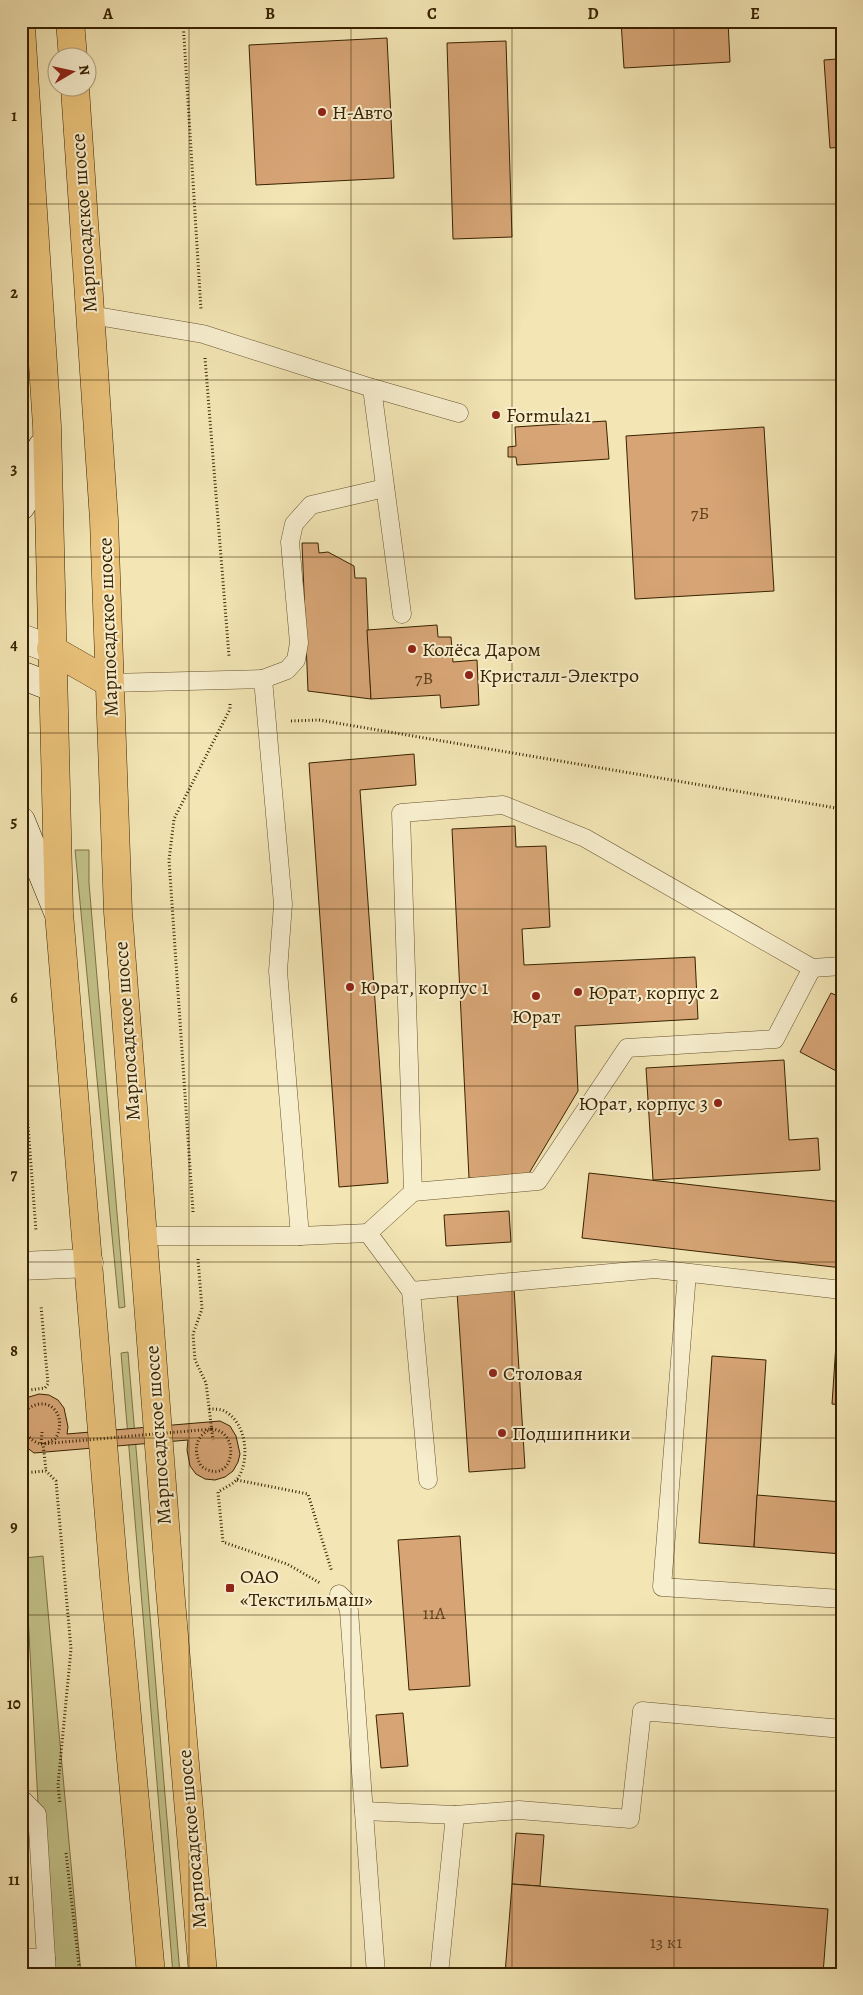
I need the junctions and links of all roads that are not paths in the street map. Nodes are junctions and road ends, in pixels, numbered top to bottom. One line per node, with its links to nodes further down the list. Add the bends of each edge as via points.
1 (70, 21): 3 (main road)
2 (21, 28): 8 (main road)
3 (72, 48)
4 (76, 98): 5 (main road, Марпосадское шоссе)
5 (91, 315): 6 (lane, via 203,334); 16 (main road, Марпосадское шоссе)
6 (372, 388): 7 (lane); 9 (lane)
7 (459, 413)
8 (47, 426): 10 (main road, via 35,483); 13 (main road)
9 (385, 488): 11 (lane); 15 (lane, via 310,505 294,524 290,542 299,643 296,660 287,670)
10 (21, 506)
11 (402, 614)
12 (21, 638): 13 (main road)
13 (51, 649): 16 (main road); 17 (main road)
14 (21, 675): 17 (main road)
15 (264, 678): 16 (lane); 25 (lane, via 283,904 278,972)
16 (110, 683): 17 (main road); 24 (main road, Марпосадское шоссе, via 118,912)
17 (52, 687): 19 (main road)
18 (21, 821): 19 (main road)
19 (59, 913): 26 (main road)
20 (842, 966): 21 (lane)
21 (812, 968): 22 (lane, via 775,1039 628,1048 538,1181); 22 (lane, via 585,838 502,805 401,813)
22 (413, 1192): 23 (lane)
23 (368, 1232): 25 (lane); 30 (lane)
24 (143, 1236): 25 (lane); 41 (main road, Марпосадское шоссе)
25 (300, 1236)
26 (89, 1262): 27 (main road); 40 (main road)
27 (21, 1266)
28 (687, 1273): 29 (lane); 30 (lane, via 655,1269); 33 (lane, via 662,1587)
29 (842, 1290)
30 (412, 1291): 31 (lane)
31 (428, 1480)
32 (339, 1594): 36 (lane, via 349,1611)
33 (842, 1599)
34 (842, 1729): 37 (lane, via 642,1712 630,1819 519,1810)
35 (21, 1798): 39 (lane, via 37,1814)
36 (364, 1811): 37 (lane); 42 (lane)
37 (455, 1815): 43 (lane)
38 (21, 1958): 39 (lane)
39 (47, 1966)
40 (151, 1974)
41 (204, 1974)
42 (376, 1974)
43 (439, 1974)

